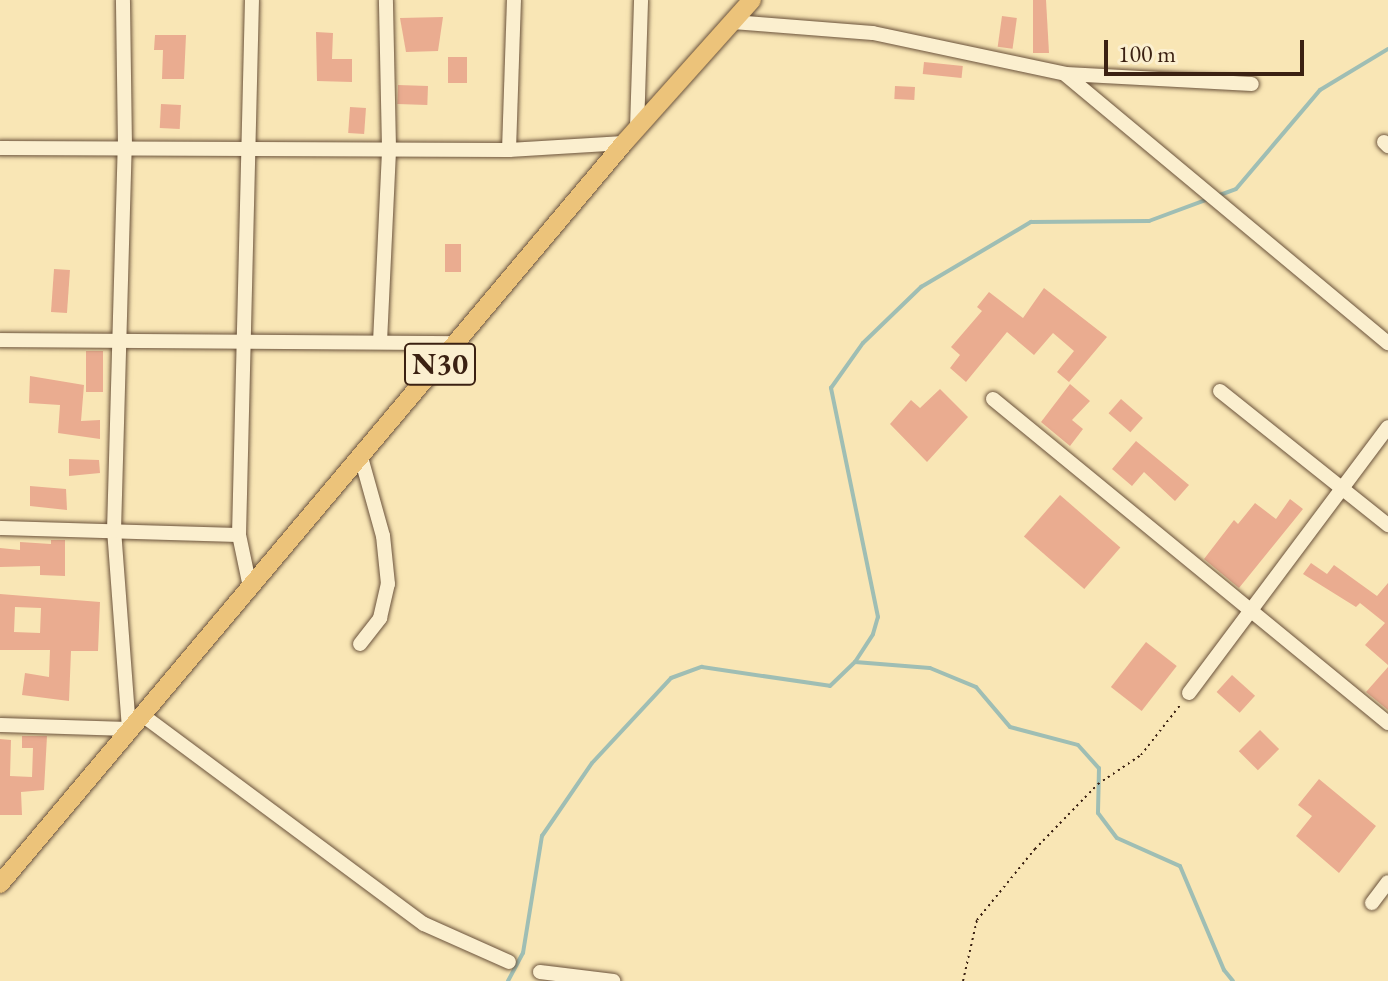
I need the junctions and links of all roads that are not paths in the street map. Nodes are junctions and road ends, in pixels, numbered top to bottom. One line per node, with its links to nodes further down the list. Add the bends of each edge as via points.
1 (123, 0): 12 (street)
2 (252, 0): 14 (street)
3 (386, 0): 15 (street)
4 (514, 0): 16 (street)
5 (641, 0): 10 (street)
6 (752, 0): 7 (main road, N30)
7 (733, 22): 8 (street, via 873,33); 10 (main road, N30)
8 (1066, 74): 9 (street); 22 (street)
9 (1252, 84)
10 (637, 129): 11 (main road, N30)
11 (624, 143): 16 (street); 21 (main road, N30)
12 (125, 147): 13 (street); 14 (street); 18 (street)
13 (0, 148)
14 (251, 148): 15 (street); 19 (street)
15 (389, 148): 16 (street); 20 (street)
16 (509, 150)
17 (0, 340): 18 (street)
18 (122, 341): 19 (street); 30 (street)
19 (245, 342): 20 (street); 31 (street)
20 (380, 342): 21 (street)
21 (459, 343): 26 (main road, N30)
22 (1388, 343)
23 (1220, 391): 27 (street)
24 (993, 399): 33 (street)
25 (1388, 427): 27 (street)
26 (361, 457): 32 (main road, N30); 34 (street, via 383,536 388,584 380,618)
27 (1341, 488): 28 (street); 33 (street)
28 (1388, 525)
29 (0, 528): 30 (street)
30 (114, 531): 31 (street); 36 (street)
31 (239, 535): 32 (street)
32 (250, 587): 36 (main road, N30)
33 (1250, 611): 35 (street); 37 (street)
34 (360, 644)
35 (1189, 693)
36 (135, 722): 38 (street); 40 (main road, N30); 42 (street, via 424,924)
37 (1388, 723)
38 (0, 725)
39 (1388, 882): 41 (street)
40 (0, 884)
41 (1372, 903)
42 (509, 962)
43 (540, 972): 44 (street)
44 (613, 981)

